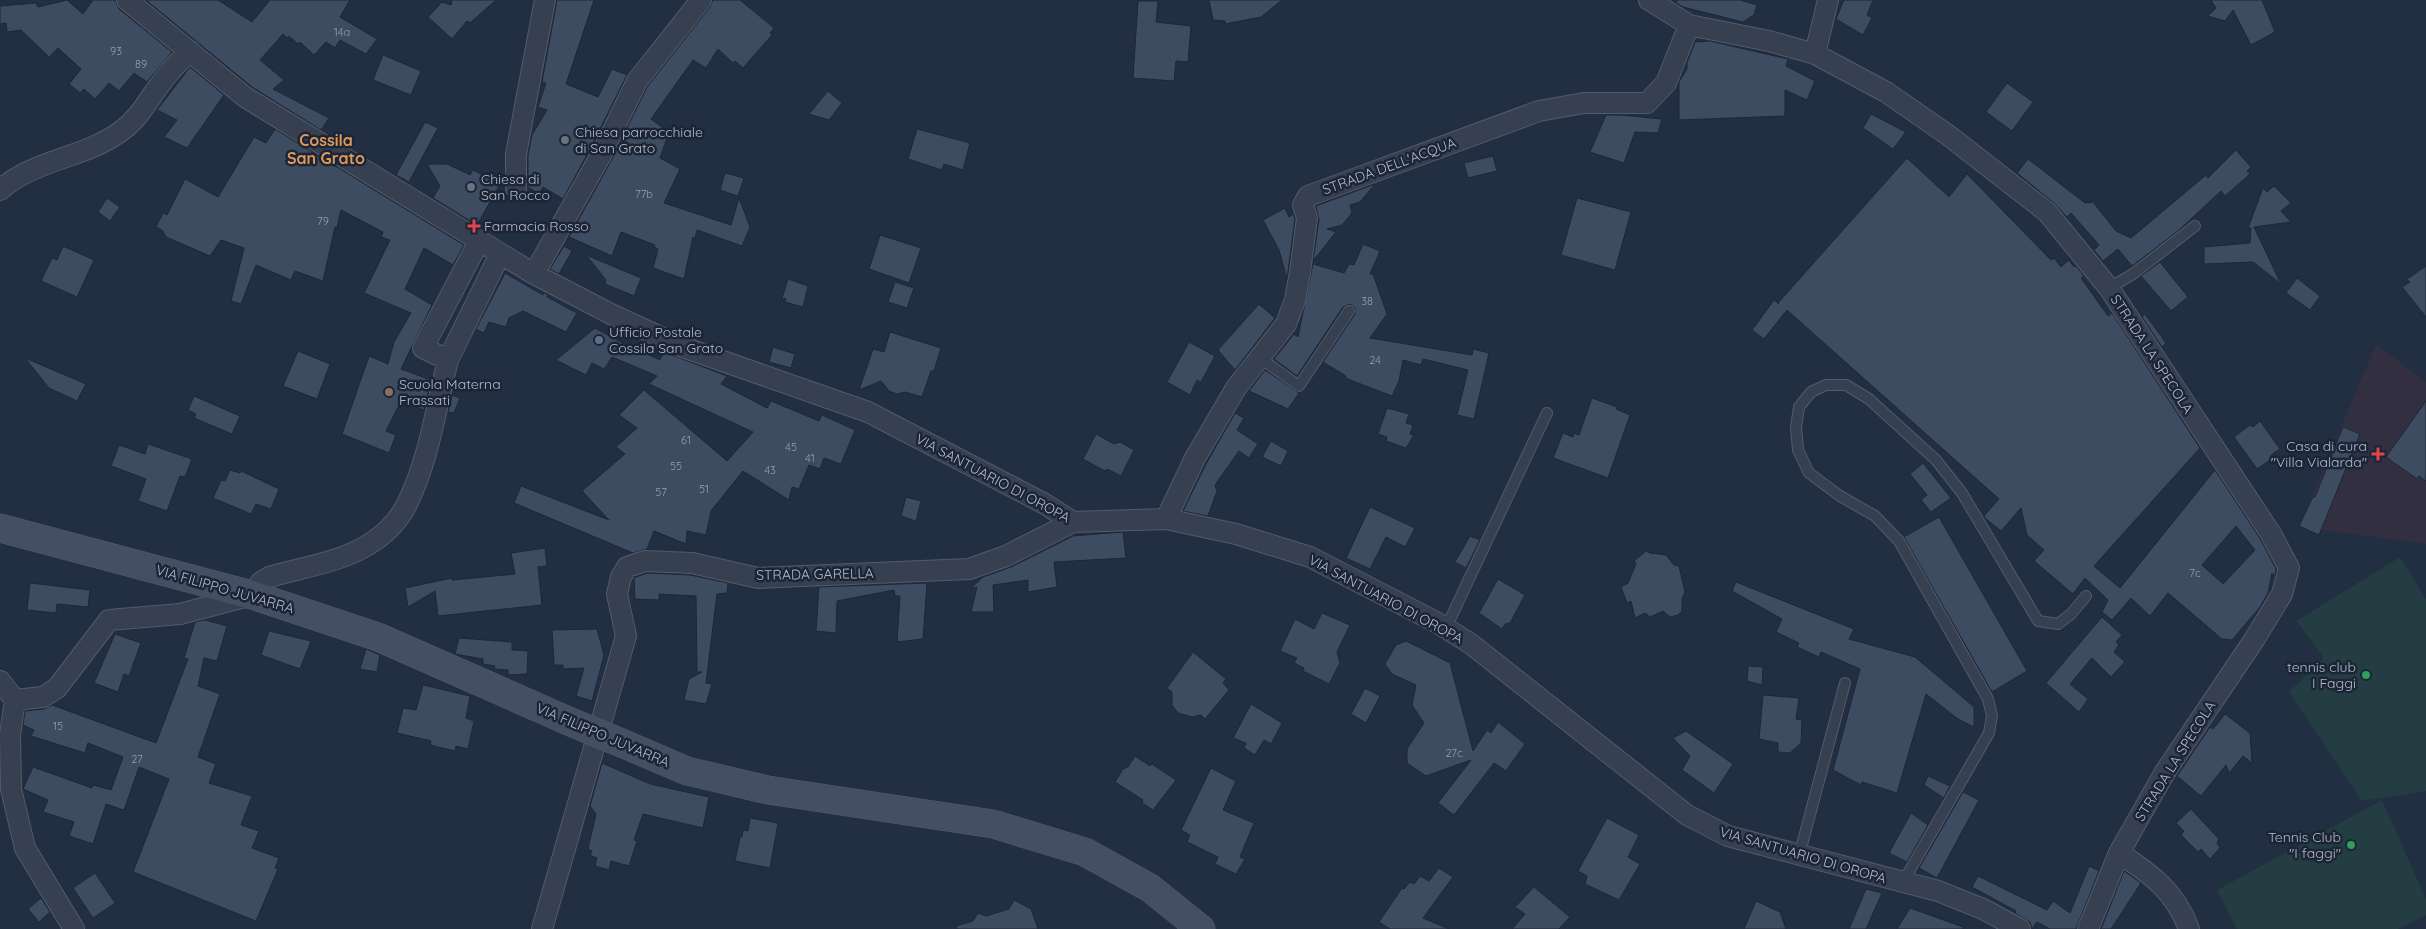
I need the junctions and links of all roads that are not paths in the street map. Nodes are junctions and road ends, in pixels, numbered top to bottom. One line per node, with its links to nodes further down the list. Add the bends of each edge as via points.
1 (127, 0): 7 (street, VIA SANTUARIO DI OROPA)
2 (545, 0): 9 (street, via 516,154)
3 (701, 0): 14 (street, via 637,81 601,154)
4 (1650, 0): 6 (street)
5 (1828, 0): 8 (street)
6 (1689, 25): 8 (street, STRADA LA SPECOLA); 17 (street, STRADA DELL'ACQUA, via 1666,83 1647,104 1584,103 1539,111 1308,196 1303,204 1307,218 1295,300 1286,324)
7 (190, 51): 10 (street, via 168,74 139,116 120,133 77,154 28,172); 12 (street, VIA SANTUARIO DI OROPA, via 245,97)
8 (1816, 54): 15 (street, STRADA LA SPECOLA, via 1886,92 2048,212)
9 (516, 188)
10 (0, 190)
11 (2195, 226): 15 (lane, via 2133,274)
12 (479, 241): 13 (street, VIA SANTUARIO DI OROPA); 18 (street, via 423,348)
13 (500, 254): 14 (street, VIA SANTUARIO DI OROPA); 18 (street)
14 (534, 274): 21 (street, VIA SANTUARIO DI OROPA, via 680,346 868,412 1045,504)
15 (2109, 288): 29 (street, STRADA LA SPECOLA, via 2271,534 2289,568 2282,594 2165,772)
16 (1349, 311): 17 (lane, via 1299,386)
17 (1260, 358): 20 (street, STRADA DELL'ACQUA, via 1236,388 1195,458)
18 (448, 360): 23 (street, via 421,466 407,505 393,524 374,541 343,557 269,577)
19 (1548, 414): 25 (lane)
20 (1166, 519): 21 (street, VIA SANTUARIO DI OROPA); 25 (street, VIA SANTUARIO DI OROPA, via 1236,534 1310,557)
21 (1073, 522): 33 (street, STRADA GARELLA, via 1006,556 969,569 758,578 692,563 645,561 628,567 621,577 617,594 626,636)
22 (0, 528): 23 (main road, VIA FILIPPO JUVARRA)
23 (252, 595): 28 (street, via 180,614 109,620 57,688 43,697); 34 (main road, VIA FILIPPO JUVARRA, bridge, via 378,637 687,771 768,790 994,824 1086,852 1150,888)
24 (2086, 596): 31 (lane, via 2058,624 2038,621 1962,493 1936,460 1910,435 1869,399 1846,385 1826,385 1811,392 1799,407 1796,427 1798,450 1809,473 1875,516 1899,541 1988,699 1992,716 1989,733)
25 (1446, 628): 30 (street, VIA SANTUARIO DI OROPA, via 1502,667 1687,815 1728,836)
26 (0, 681): 28 (street)
27 (1845, 683): 30 (lane)
28 (15, 700): 32 (street, via 10,735 11,789 25,848)
29 (2119, 853): 36 (street, STRADA LA SPECOLA); 37 (street, via 2152,874 2183,912)
30 (1799, 856): 31 (street, VIA SANTUARIO DI OROPA)
31 (1903, 882): 35 (street, VIA SANTUARIO DI OROPA, via 1956,898)
32 (74, 929)
33 (542, 929)
34 (1201, 929)
35 (2020, 929)
36 (2088, 929)
37 (2189, 929)

